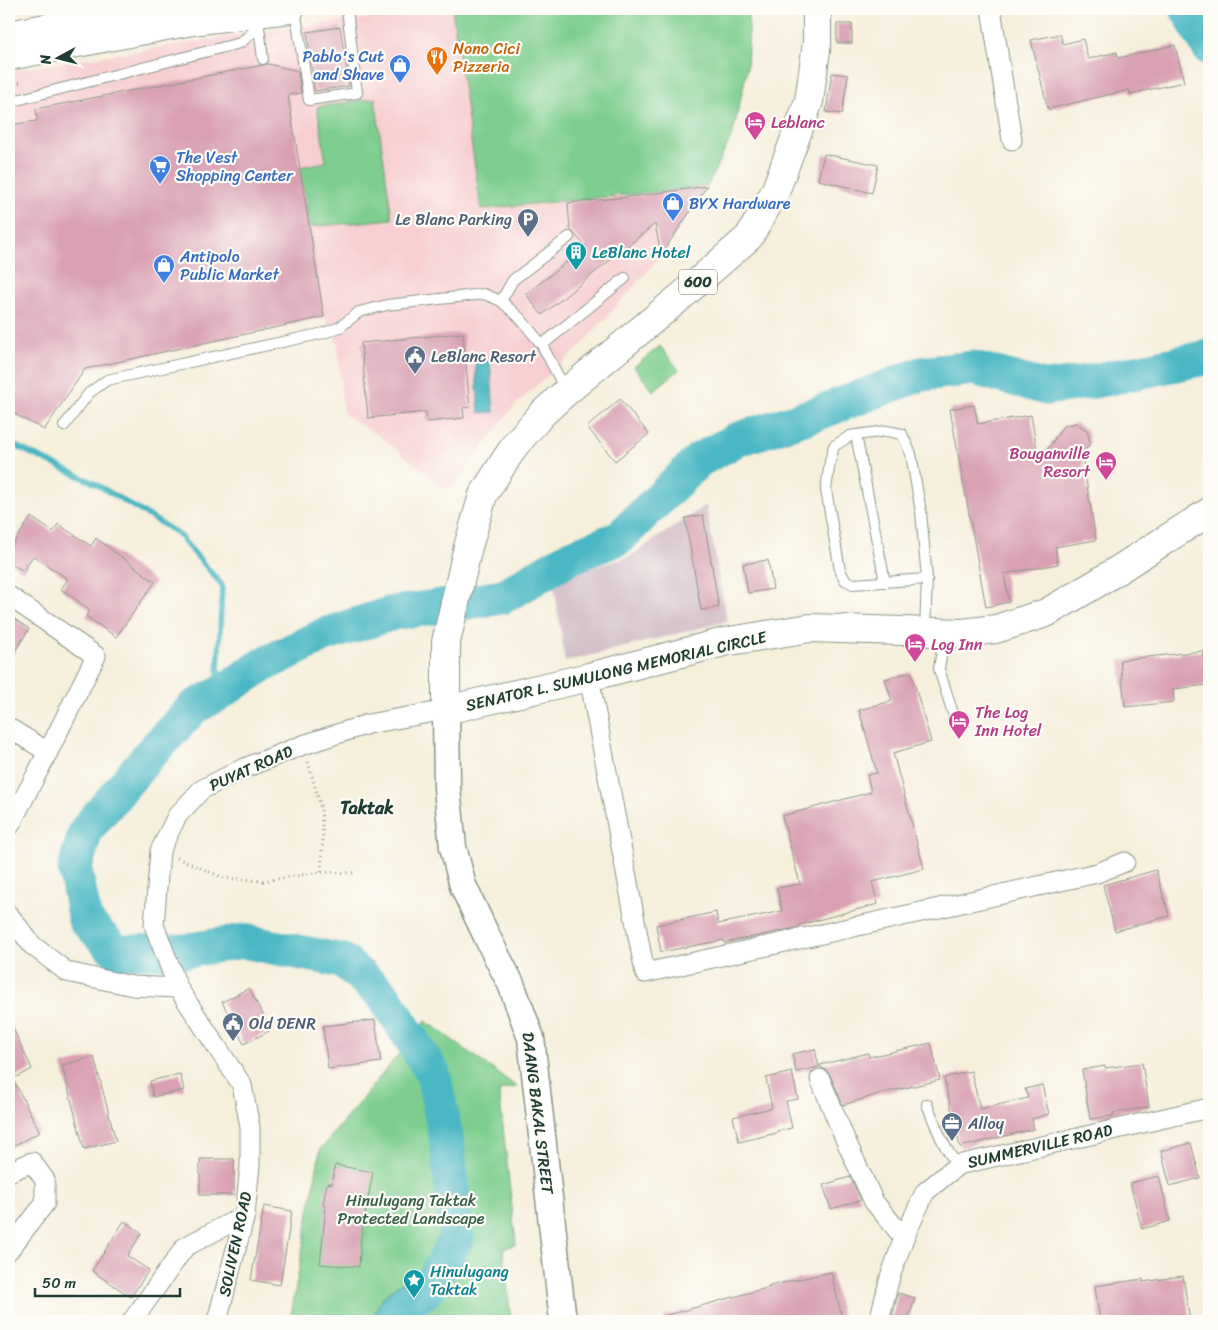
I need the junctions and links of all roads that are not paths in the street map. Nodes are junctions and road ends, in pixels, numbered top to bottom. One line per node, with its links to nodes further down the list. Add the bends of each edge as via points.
1 (145, 9): 9 (main road)
2 (290, 9): 8 (main road)
3 (295, 9): 4 (lane, via 309,100 357,92)
4 (347, 9)
5 (801, 9): 14 (main road, SENATOR L. SUMULONG MEMORIAL CIRCLE / 600, via 803,44 794,98)
6 (817, 9): 14 (main road, SENATOR L. SUMULONG MEMORIAL CIRCLE / 600, via 817,43 809,101)
7 (991, 9): 13 (street)
8 (261, 20): 10 (main road, via 192,22); 11 (lane); 12 (lane, via 240,42)
9 (9, 35)
10 (9, 56)
11 (264, 59)
12 (9, 102)
13 (1012, 140)
14 (792, 144): 19 (main road, SENATOR L. SUMULONG MEMORIAL CIRCLE / 600, via 775,192 749,237)
15 (569, 237): 17 (lane, via 513,280)
16 (625, 278): 18 (lane)
17 (500, 301): 18 (lane, via 520,318); 20 (lane, via 484,294 386,305 359,312 340,327 324,333 106,380 89,393)
18 (542, 345): 19 (lane)
19 (566, 392): 28 (main road, SENATOR L. SUMULONG MEMORIAL CIRCLE / 600, via 515,445 483,495 446,642)
20 (64, 426)
21 (856, 435): 23 (lane, via 887,431 902,434 911,454 921,512); 24 (lane); 24 (lane, via 834,446 826,490 840,570 845,580 853,584)
22 (1209, 512): 26 (main road, SENATOR L. SUMULONG MEMORIAL CIRCLE, via 1046,613 996,629)
23 (927, 579): 24 (lane); 26 (lane)
24 (885, 582)
25 (9, 596): 31 (street, via 96,656)
26 (932, 632): 27 (main road, SENATOR L. SUMULONG MEMORIAL CIRCLE, via 810,628 724,642); 29 (lane, via 942,650 939,669)
27 (589, 677): 28 (main road, SENATOR L. SUMULONG MEMORIAL CIRCLE); 33 (street, via 645,973 1097,873)
28 (446, 710): 35 (street, PUYAT ROAD, via 368,724 303,745 242,768 201,790 177,816 160,851); 47 (street, DAANG BAKAL STREET / 600, via 447,788 453,847 463,886 512,984 531,1038)
29 (957, 726)
30 (9, 728): 31 (street)
31 (48, 752): 32 (street)
32 (9, 827)
33 (1125, 862)
34 (9, 915): 36 (street, via 32,945 67,972 133,986)
35 (154, 925): 36 (street, SOLIVEN ROAD)
36 (176, 982): 42 (street, SOLIVEN ROAD, via 242,1085 250,1127 250,1165)
37 (820, 1079): 43 (street, via 874,1202)
38 (927, 1104): 40 (lane)
39 (1209, 1108): 40 (street, SUMMERVILLE ROAD)
40 (958, 1165): 43 (street, SUMMERVILLE ROAD, via 925,1192)
41 (9, 1172): 44 (street, via 32,1162 45,1180 45,1202)
42 (244, 1215): 45 (street, via 185,1247); 46 (street, SOLIVEN ROAD)
43 (904, 1238): 48 (street, SUMMERVILLE ROAD)
44 (9, 1250)
45 (132, 1321)
46 (217, 1321)
47 (563, 1321)
48 (879, 1321)

